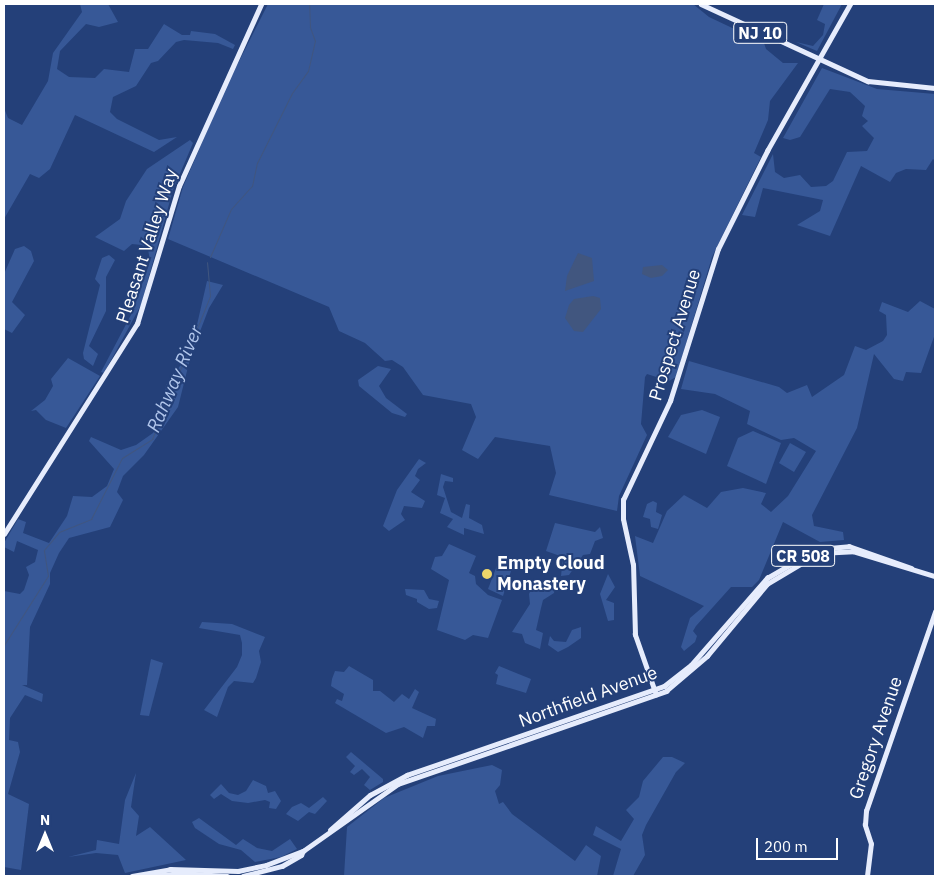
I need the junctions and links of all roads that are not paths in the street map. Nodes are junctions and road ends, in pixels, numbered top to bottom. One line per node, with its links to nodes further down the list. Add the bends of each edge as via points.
1 (261, 4): 6 (main road, Pleasant Valley Way, via 180,186 137,324)
2 (701, 4): 4 (main road, NJ 10)
3 (850, 4): 4 (main road, Prospect Avenue)
4 (819, 59): 5 (main road, via 878,83); 9 (main road, Prospect Avenue, via 718,249 670,401 623,500 622,512 633,565 635,635)
5 (935, 88)
6 (4, 534)
7 (935, 576): 9 (main road, Northfield Avenue / CR 508, via 849,546 824,547 767,578 685,677)
8 (935, 612): 15 (main road, Gregory Avenue, via 866,812 865,826 871,844)
9 (655, 693): 10 (main road, Northfield Avenue / CR 508, via 398,784)
10 (303, 851): 11 (main road, Northfield Avenue / CR 508, via 253,869 170,869); 14 (main road, Northfield Avenue / CR 508, via 282,866)
11 (132, 876)
12 (152, 876): 13 (main road, via 179,873)
13 (227, 876)
14 (243, 876)
15 (867, 876)

